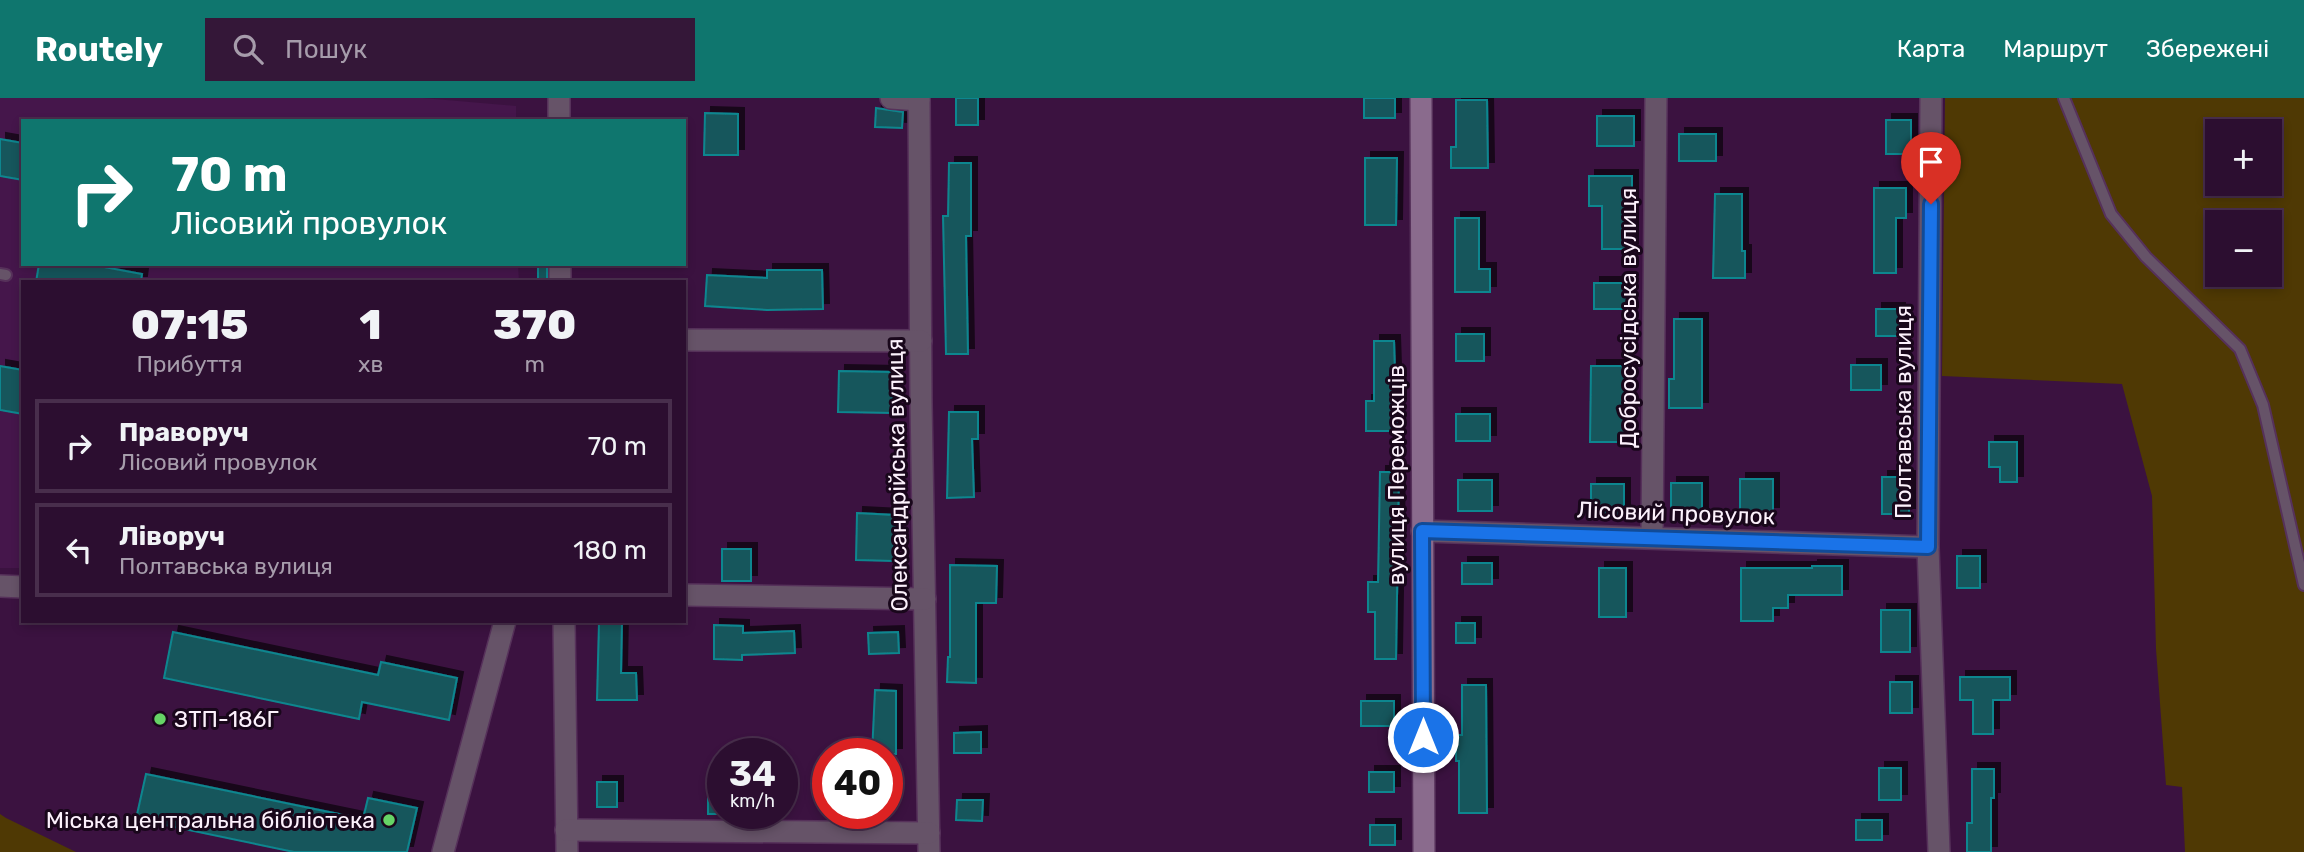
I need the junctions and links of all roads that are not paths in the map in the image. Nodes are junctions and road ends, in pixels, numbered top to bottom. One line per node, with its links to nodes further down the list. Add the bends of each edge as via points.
1 (559, 98): 8 (street)
2 (891, 98): 7 (street)
3 (1420, 98): 11 (street, вулиця Переможців)
4 (1656, 98): 12 (street, Добросусідська вулиця)
5 (1931, 98): 13 (street, Полтавська вулиця)
6 (2064, 98): 14 (lane, via 2111,214 2146,257 2240,349 2263,405)
7 (919, 99): 10 (street, Олександрійська вулиця)
8 (559, 119)
9 (686, 340): 10 (street)
10 (921, 341): 18 (street, Олександрійська вулиця)
11 (1422, 531): 12 (street, Лісовий провулок); 25 (street, вулиця Переможців)
12 (1653, 538): 13 (street, Лісовий провулок)
13 (1928, 547): 26 (street, Полтавська вулиця)
14 (2304, 585)
15 (0, 586): 16 (street)
16 (21, 587)
17 (686, 595): 18 (street)
18 (925, 599): 22 (street, Олександрійська вулиця)
19 (504, 623): 23 (street)
20 (564, 623): 21 (street)
21 (566, 830): 22 (street); 24 (street)
22 (929, 842)
23 (443, 852)
24 (567, 852)
25 (1424, 852)
26 (1939, 852)

